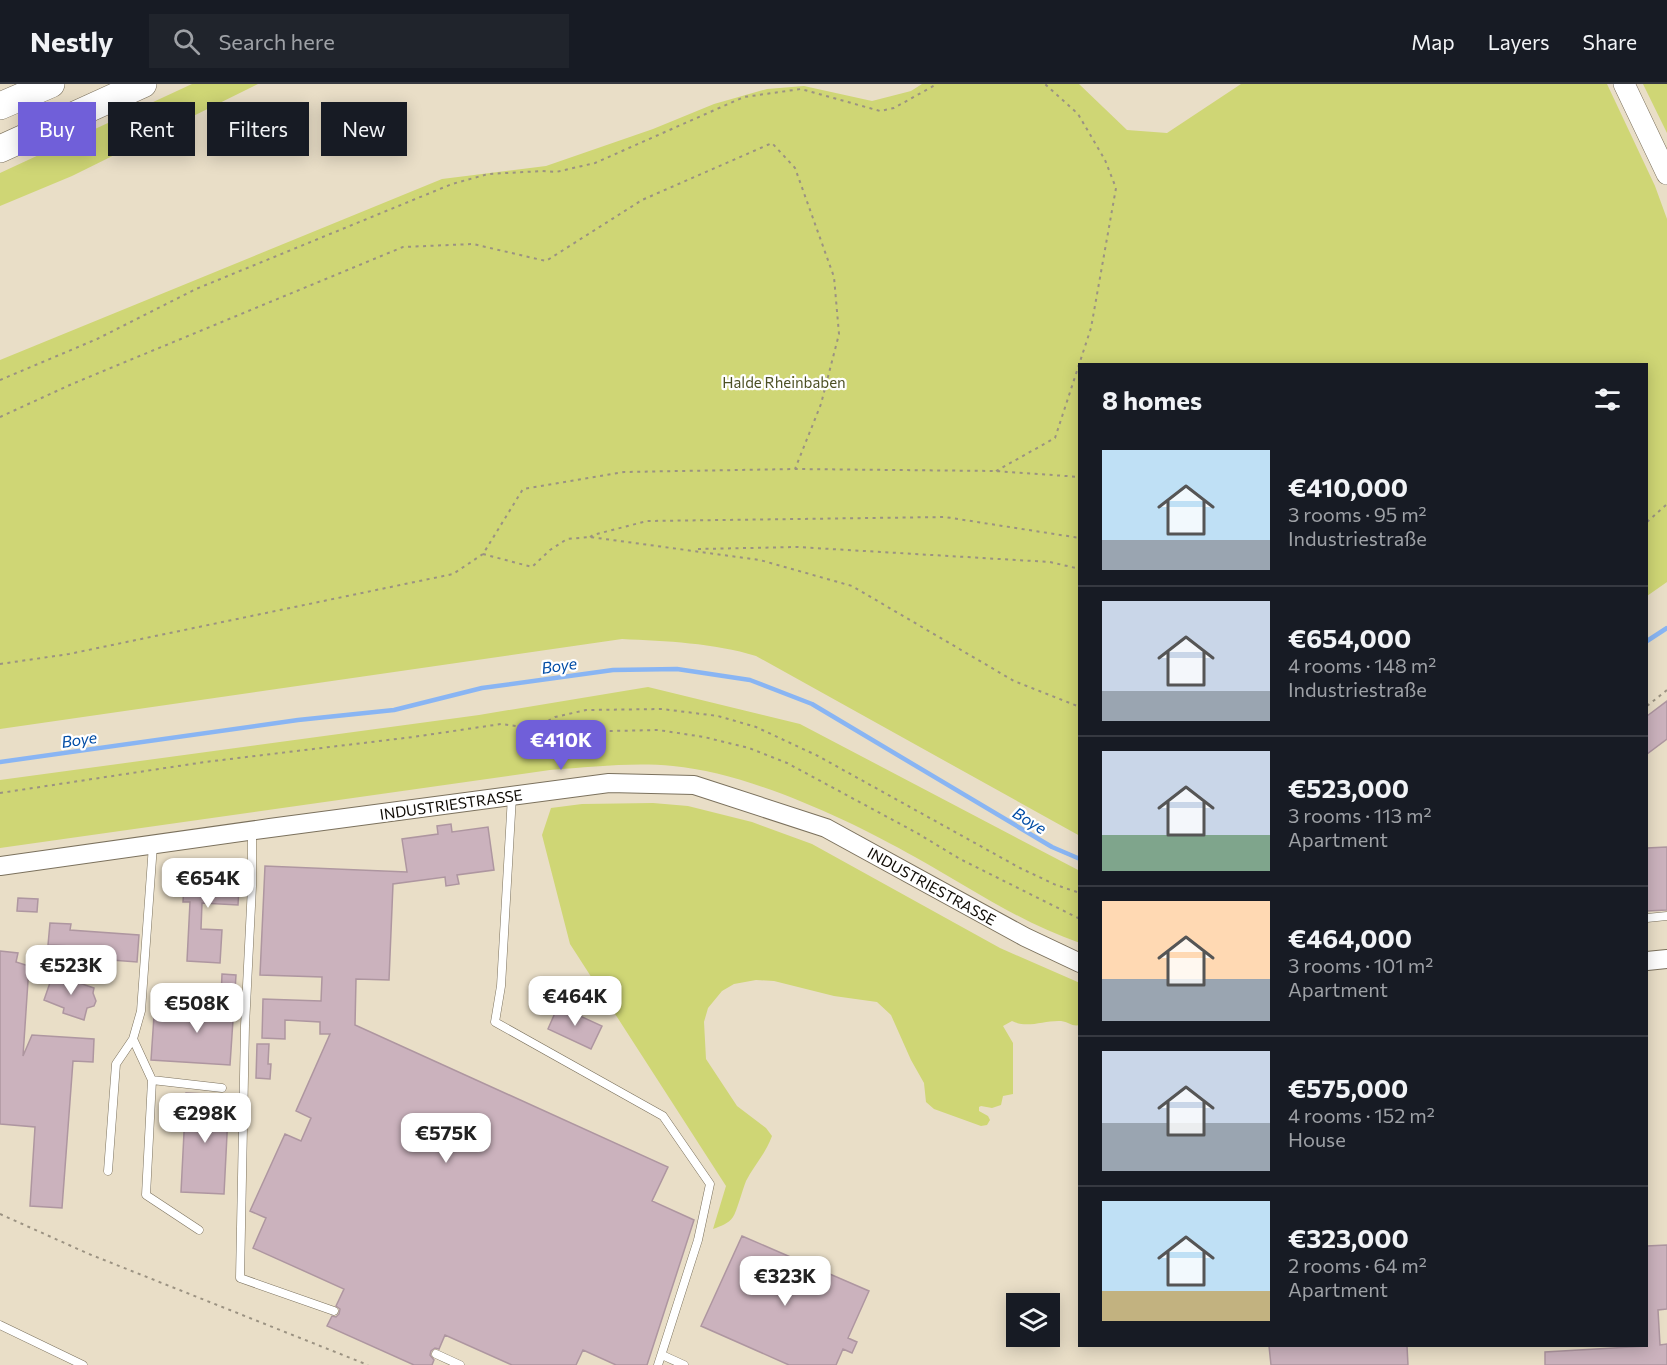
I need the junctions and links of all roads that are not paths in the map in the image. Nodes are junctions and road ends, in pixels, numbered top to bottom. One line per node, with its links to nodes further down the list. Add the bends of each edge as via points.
1 (51, 84): 4 (highway)
2 (143, 84): 5 (highway)
3 (1624, 84): 6 (main road)
4 (0, 106)
5 (0, 149)
6 (1667, 174)
7 (512, 796): 8 (street, INDUSTRIESTRASSE); 15 (street, INDUSTRIESTRASSE, via 609,783 694,785 826,828 1015,932); 24 (lane, via 501,986 495,1022 663,1116 710,1184 698,1240)
8 (252, 831): 9 (street, INDUSTRIESTRASSE); 21 (lane, via 240,1278)
9 (153, 845): 10 (street, INDUSTRIESTRASSE); 16 (lane, via 141,1011)
10 (0, 866)
11 (1667, 916): 12 (lane)
12 (1648, 918)
13 (1667, 959): 14 (street)
14 (1648, 961)
15 (1078, 962)
16 (133, 1039): 17 (lane); 19 (lane, via 116,1064)
17 (152, 1080): 18 (lane); 20 (lane, via 146,1195)
18 (222, 1088)
19 (108, 1171)
20 (199, 1230)
21 (334, 1311)
22 (0, 1324): 25 (lane)
23 (436, 1354): 26 (lane)
24 (662, 1355): 27 (lane); 28 (lane)
25 (82, 1365)
26 (460, 1365)
27 (658, 1365)
28 (684, 1365)

